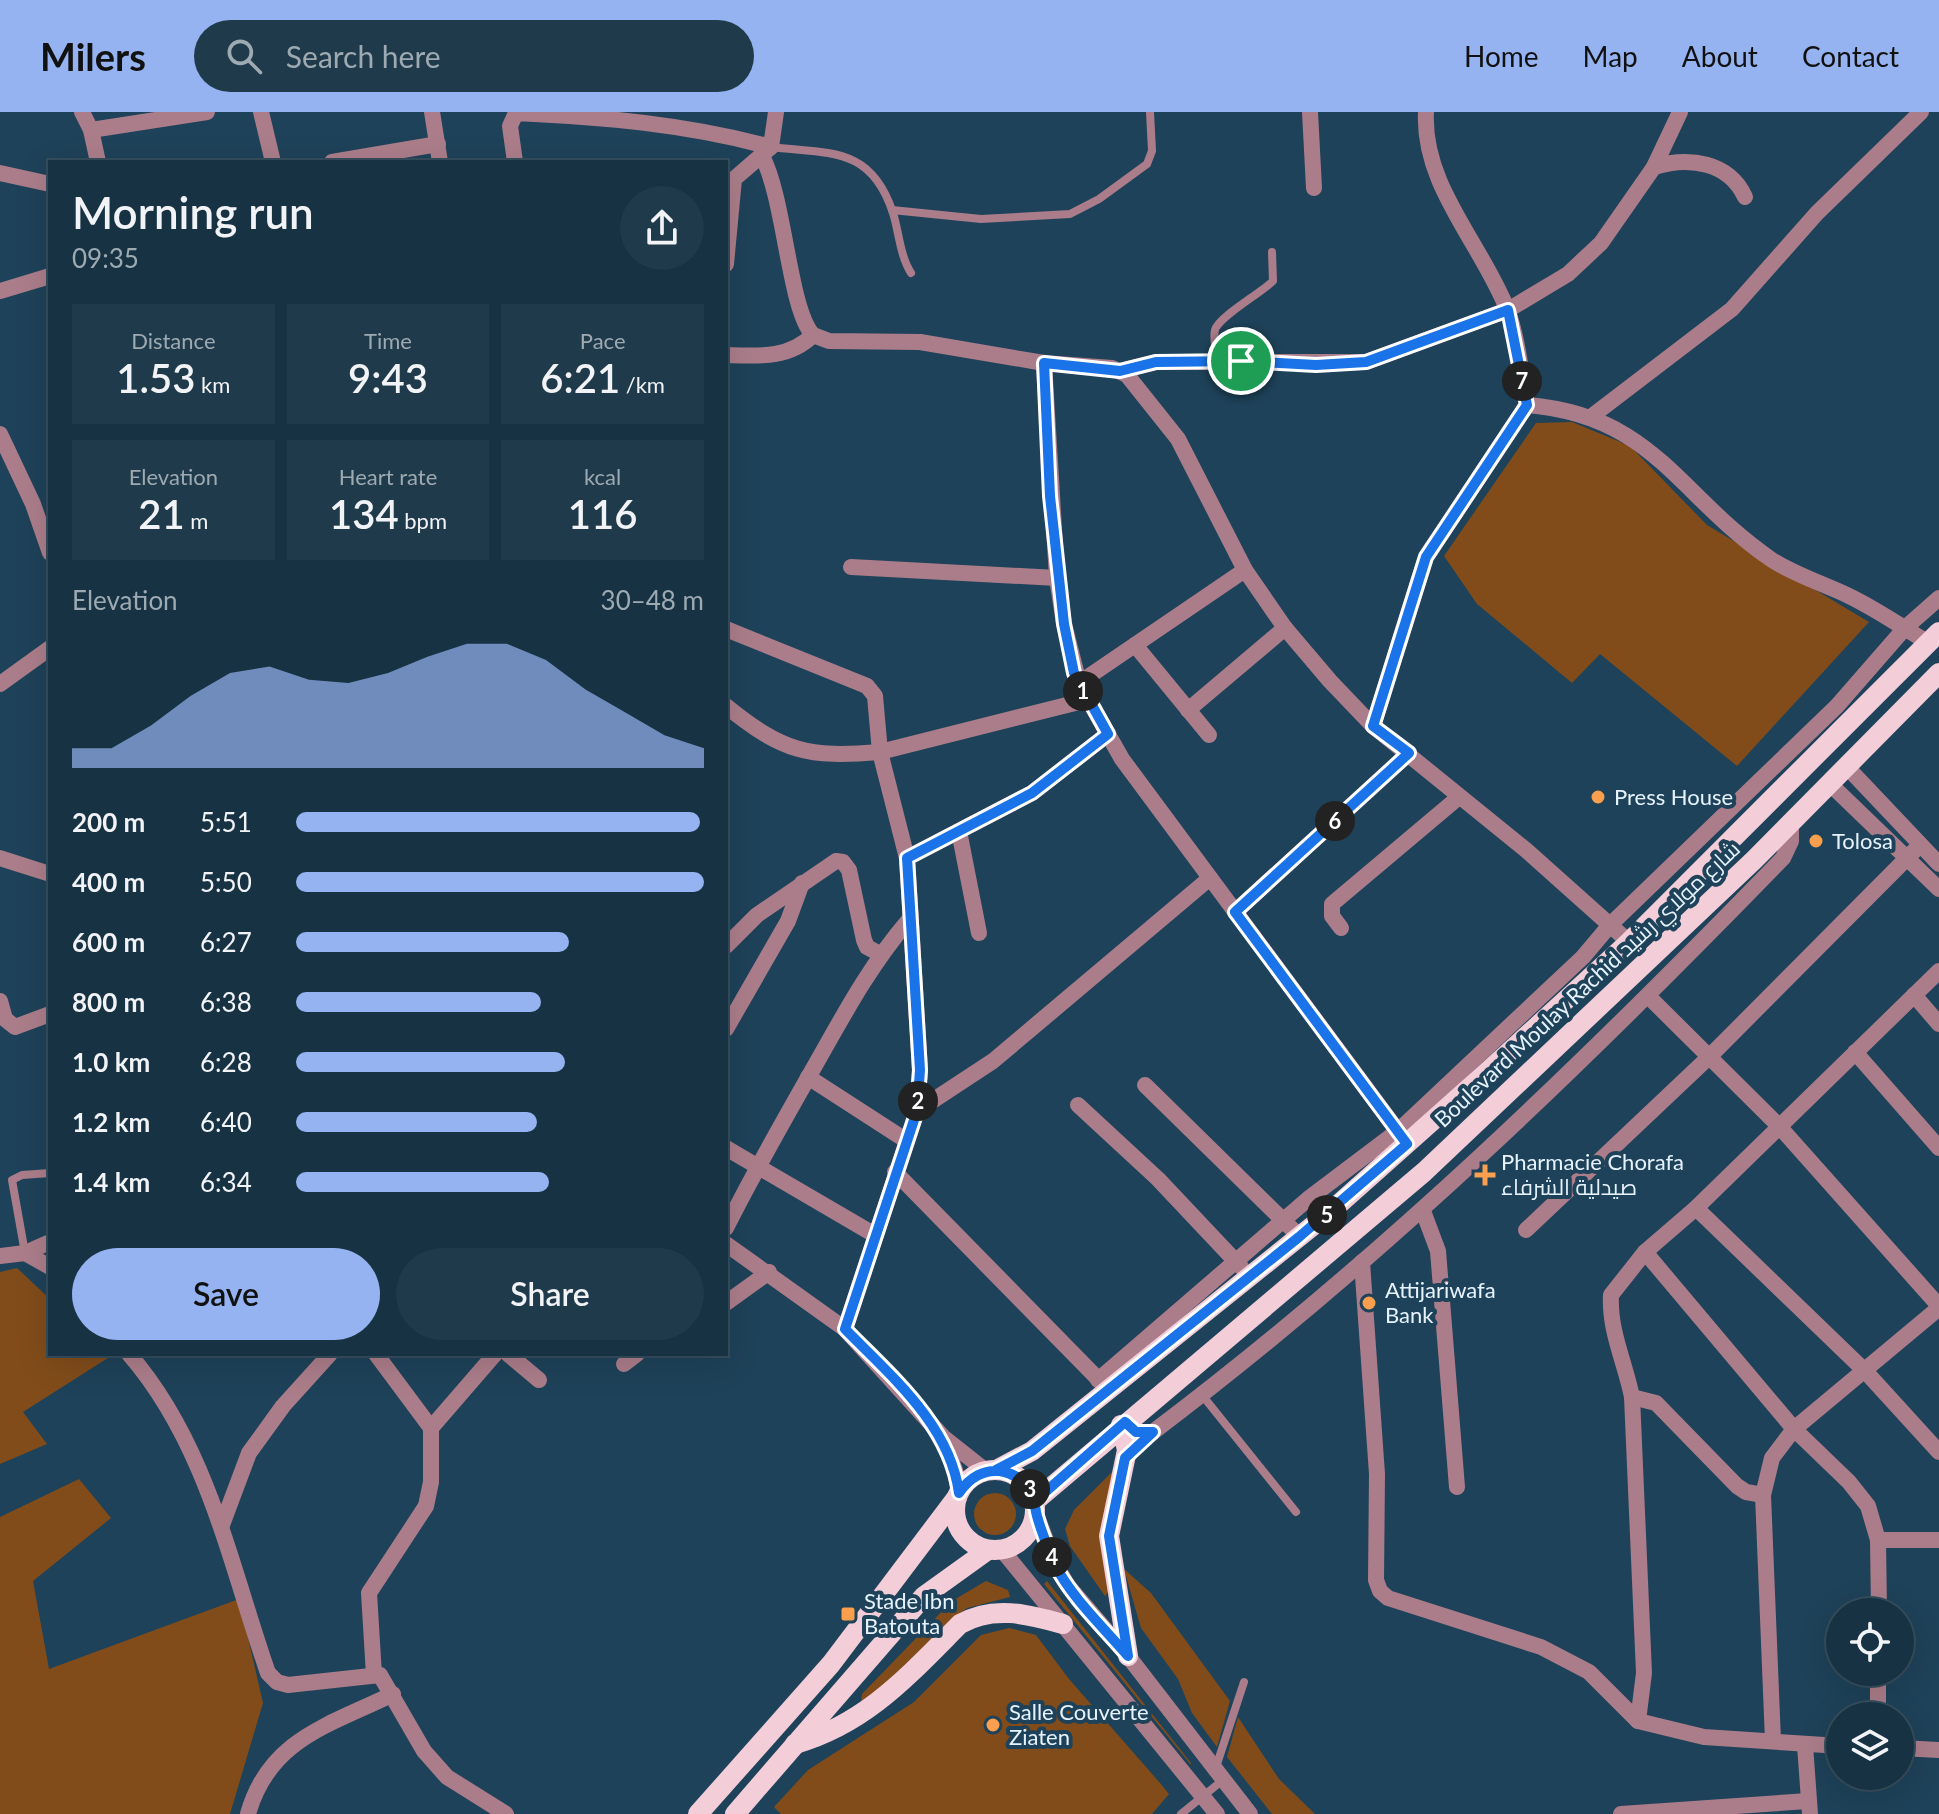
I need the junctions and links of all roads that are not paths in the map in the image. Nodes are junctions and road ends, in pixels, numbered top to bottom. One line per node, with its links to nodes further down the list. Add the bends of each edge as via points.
1 (82, 112): 11 (street)
2 (207, 112): 11 (street)
3 (261, 112): 15 (street)
4 (432, 112): 12 (street)
5 (776, 112): 13 (street)
6 (1150, 112): 25 (lane, via 1152,151 1147,164 1070,214 981,219)
7 (1310, 112): 23 (street)
8 (1426, 112): 31 (street, via 1426,142 1438,178)
9 (1680, 112): 19 (street)
10 (1921, 112): 38 (street, via 1817,213 1732,309)
11 (91, 130): 14 (street)
12 (438, 144): 16 (street); 17 (street)
13 (766, 151): 18 (street, via 708,130 516,113 510,126); 21 (street); 25 (lane, via 843,155 863,163); 32 (street, via 800,309)
14 (98, 160)
15 (273, 160)
16 (344, 160)
17 (440, 160)
18 (515, 160)
19 (1654, 167): 24 (street, via 1672,161 1708,164 1729,173); 31 (street, via 1601,243 1568,274)
20 (0, 173): 22 (street)
21 (730, 182): 26 (street)
22 (48, 184)
23 (1314, 188)
24 (1745, 197)
25 (892, 210): 28 (lane)
26 (728, 223)
27 (1272, 252): 34 (lane, via 1273,281 1218,321)
28 (911, 273)
29 (48, 277): 30 (street)
30 (0, 291)
31 (1508, 310): 34 (street, via 1366,362); 37 (street)
32 (813, 335): 33 (street, via 800,349 765,356); 35 (street, via 829,341 920,342)
33 (728, 355)
34 (1217, 362): 36 (street, via 1156,362)
35 (1044, 363): 36 (street); 43 (street)
36 (1120, 371): 42 (street, via 1178,439)
37 (1527, 405): 38 (street); 57 (street, via 1426,557)
38 (1592, 416): 46 (street, via 1655,454 1730,528 1774,562)
39 (0, 434): 40 (street)
40 (48, 547)
41 (851, 567): 43 (street)
42 (1245, 570): 45 (street); 49 (street)
43 (1057, 578): 52 (street)
44 (1939, 598): 46 (street)
45 (1285, 628): 56 (street); 57 (street)
46 (1905, 628): 48 (street); 78 (street, via 1837,706)
47 (728, 630): 60 (street, via 867,686 875,696)
48 (1933, 637): 81 (main road, Boulevard Moulay Rachid شارع مولاي رشيد)
49 (1135, 645): 52 (street); 56 (street)
50 (48, 651): 53 (street)
51 (1939, 673): 62 (main road, Boulevard Moulay Rachid شارع مولاي رشيد)
52 (1079, 683): 54 (street)
53 (0, 684)
54 (1087, 700): 58 (street); 60 (street)
55 (728, 708): 60 (street, via 766,738 808,752)
56 (1188, 710): 59 (street)
57 (1373, 726): 61 (street)
58 (1108, 734): 66 (street, via 1032,793); 73 (street)
59 (1209, 735)
60 (880, 752): 69 (street)
61 (1409, 753): 64 (street); 76 (street)
62 (1846, 766): 63 (main road, Boulevard Moulay Rachid شارع مولاي رشيد); 67 (street)
63 (1829, 783): 65 (main road, Boulevard Moulay Rachid شارع مولاي رشيد); 70 (street)
64 (1459, 797): 78 (street); 79 (street, via 1332,904 1332,916)
65 (1791, 822): 86 (street, via 1791,841 1783,858); 134 (main road, Boulevard Moulay Rachid شارع مولاي رشيد, via 1424,1172)
66 (959, 831): 69 (street); 80 (street)
67 (1920, 845): 70 (street); 71 (street)
68 (0, 858): 72 (street)
69 (907, 858): 77 (street)
70 (1907, 858): 75 (street); 92 (street)
71 (1939, 864)
72 (48, 873)
73 (1210, 878): 76 (street); 96 (street, via 993,1061)
74 (802, 883): 82 (street); 83 (street, via 836,861 843,862 864,940); 90 (street, via 788,921)
75 (1939, 889)
76 (1235, 912): 98 (street)
77 (908, 921): 83 (street); 96 (street, via 920,1070)
78 (1610, 925): 81 (street); 98 (street)
79 (1341, 928)
80 (979, 933)
81 (1629, 942): 98 (main road, Boulevard Moulay Rachid شارع مولاي رشيد)
82 (728, 944)
83 (880, 954): 93 (street)
84 (1939, 971): 85 (street)
85 (1914, 995): 89 (street); 91 (street)
86 (1649, 997): 92 (street); 106 (street)
87 (0, 1001): 88 (street, via 5,1019 15,1027)
88 (48, 1015)
89 (1939, 1024)
90 (728, 1026)
91 (1855, 1052): 97 (street); 100 (street)
92 (1709, 1057): 97 (street); 109 (street)
93 (808, 1077): 99 (street); 102 (street)
94 (1145, 1085): 108 (street)
95 (1078, 1105): 116 (street)
96 (917, 1111): 99 (street)
97 (1778, 1125): 105 (street); 122 (street)
98 (1402, 1137): 108 (main road, Boulevard Moulay Rachid شارع مولاي رشيد)
99 (907, 1141): 103 (street)
100 (1939, 1148)
101 (728, 1149): 102 (street)
102 (756, 1167): 107 (street); 110 (street)
103 (895, 1172): 110 (street); 131 (street)
104 (48, 1173): 114 (lane, via 12,1180)
105 (1696, 1208): 113 (street); 129 (street)
106 (1423, 1211): 117 (street); 142 (street, via 1438,1251)
107 (728, 1224)
108 (1292, 1230): 116 (street); 120 (main road, Boulevard Moulay Rachid شارع مولاي رشيد)
109 (1526, 1230)
110 (875, 1235): 123 (street)
111 (48, 1243): 114 (street)
112 (728, 1245): 119 (street)
113 (1645, 1252): 133 (street, via 1611,1295 1611,1324); 136 (street)
114 (25, 1253): 115 (street); 118 (street)
115 (0, 1256)
116 (1236, 1261): 120 (street); 131 (street)
117 (1362, 1262): 132 (street); 157 (street, via 1380,1591 1541,1647 1589,1672)
118 (48, 1266)
119 (769, 1272): 121 (street); 123 (street)
120 (1250, 1278): 131 (main road, Boulevard Moulay Rachid شارع مولاي رشيد)
121 (728, 1302)
122 (1939, 1307): 129 (street)
123 (845, 1329): 138 (street)
124 (130, 1356): 147 (street, via 169,1411)
125 (328, 1356): 147 (street, via 249,1453)
126 (377, 1356): 135 (street)
127 (493, 1356): 135 (street)
128 (510, 1356): 130 (street)
129 (1866, 1372): 136 (street); 139 (street)
130 (539, 1380)
131 (1103, 1384): 141 (main road, Boulevard Moulay Rachid شارع مولاي رشيد, via 1032,1451)
132 (1202, 1395): 137 (street); 146 (lane)
133 (1632, 1397): 144 (street, via 1656,1403 1737,1486); 157 (street, via 1644,1673)
134 (1123, 1423): 137 (street, via 1136,1432); 140 (main road); 145 (main road, Boulevard Moulay Rachid شارع مولاي رشيد)
135 (431, 1428): 154 (street, via 426,1506 369,1593)
136 (1794, 1429): 144 (street, via 1772,1458); 148 (street, via 1860,1494)
137 (1153, 1432): 140 (street)
138 (943, 1437): 141 (street); 143 (street)
139 (1939, 1452)
140 (1125, 1458): 153 (main road, via 1109,1536)
141 (991, 1470): 143 (main road, via 975,1475); 145 (main road, via 1021,1479)
142 (1457, 1487)
143 (958, 1495): 150 (main road, via 957,1524 964,1536); 165 (main road, via 831,1664)
144 (1763, 1495): 158 (street)
145 (1036, 1507): 150 (main road, via 1025,1538); 153 (street, via 1068,1586)
146 (1296, 1512)
147 (222, 1525): 154 (street, via 268,1673 277,1682)
148 (1878, 1540): 149 (street); 151 (street)
149 (1939, 1540)
150 (995, 1550): 152 (street); 159 (main road, via 924,1596)
151 (1879, 1598)
152 (1063, 1624): 159 (main road, via 1009,1612 976,1615 868,1711); 166 (street)
153 (1128, 1656): 164 (street)
154 (374, 1675): 156 (street, via 385,1679)
155 (1244, 1682): 164 (lane)
156 (393, 1694): 169 (street, via 293,1742 258,1782); 170 (street, via 424,1751 447,1777)
157 (1638, 1721): 158 (street, via 1704,1737)
158 (1773, 1741): 160 (street)
159 (795, 1744): 168 (main road)
160 (1805, 1745): 161 (street); 167 (street)
161 (1826, 1746)
162 (1914, 1749): 163 (street)
163 (1939, 1750)
164 (1220, 1774): 166 (lane); 174 (street)
165 (722, 1790): 168 (lane); 171 (main road)
166 (1203, 1796): 172 (lane); 173 (street)
167 (1809, 1808): 175 (street)
168 (741, 1812)
169 (248, 1814)
170 (506, 1814)
171 (698, 1814)
172 (1181, 1814)
173 (1217, 1814)
174 (1250, 1814)
175 (1621, 1814)

